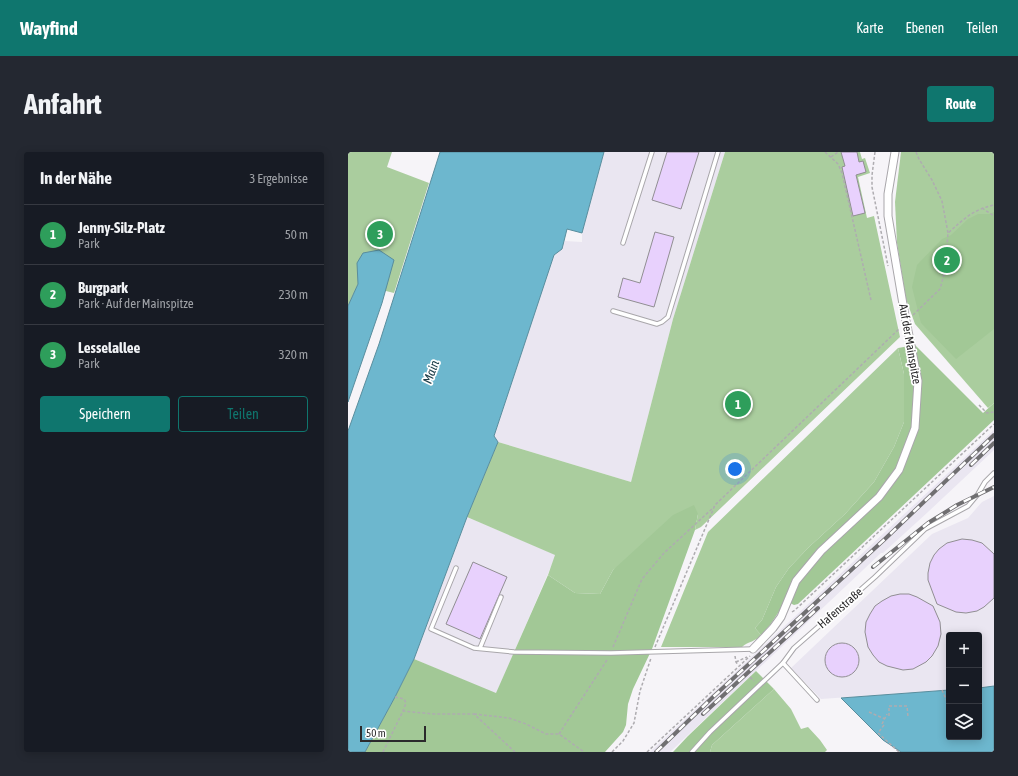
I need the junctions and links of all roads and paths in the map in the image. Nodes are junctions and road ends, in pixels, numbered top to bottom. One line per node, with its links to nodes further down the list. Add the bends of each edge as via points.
1 (652, 152): 12 (lane)
2 (718, 152): 14 (lane, via 668,317 657,324)
3 (825, 152): 7 (path)
4 (838, 152): 7 (path)
5 (895, 152): 15 (street, Auf der Mainspitze, via 888,194 888,216)
6 (916, 152): 11 (path, via 942,202)
7 (831, 157): 13 (path, via 842,173)
8 (994, 205): 9 (path)
9 (982, 208): 10 (path); 11 (path, via 974,211)
10 (994, 216)
11 (948, 233): 15 (path, via 945,271 940,289)
12 (623, 243)
13 (871, 300)
14 (612, 311)
15 (906, 322): 20 (path); 23 (street, Auf der Mainspitze, via 918,381 914,428 899,470 879,497 820,551 796,581)
16 (979, 405): 17 (path, via 987,413)
17 (994, 412)
18 (994, 424): 23 (path, via 796,610)
19 (994, 473): 29 (lane, Hafenstraße, via 968,506 925,530 794,648)
20 (715, 505): 26 (path); 27 (path, via 664,553 642,579)
21 (456, 568): 24 (lane, via 431,629 474,648)
22 (501, 597): 24 (lane)
23 (781, 617): 25 (street, Auf der Mainspitze)
24 (480, 648): 27 (lane, via 514,652)
25 (753, 649): 26 (lane); 28 (path)
26 (653, 651): 27 (lane); 44 (path, via 642,684 634,723 623,741)
27 (611, 653): 40 (path)
28 (749, 657): 30 (path, via 736,662); 45 (path)
29 (783, 663): 33 (lane); 46 (lane, Hafenstraße)
30 (738, 665)
31 (942, 690): 34 (path)
32 (395, 697): 35 (path, via 404,699 406,703)
33 (817, 700)
34 (948, 704)
35 (403, 711): 37 (path); 41 (path)
36 (869, 712): 39 (path)
37 (474, 714): 40 (path, via 509,718 546,734); 42 (path)
38 (908, 717): 39 (path, via 907,706 889,706)
39 (885, 719): 47 (path, via 878,733)
40 (559, 734): 43 (path)
41 (383, 752)
42 (514, 752)
43 (584, 752)
44 (612, 752)
45 (647, 752)
46 (692, 752)
47 (899, 752)

